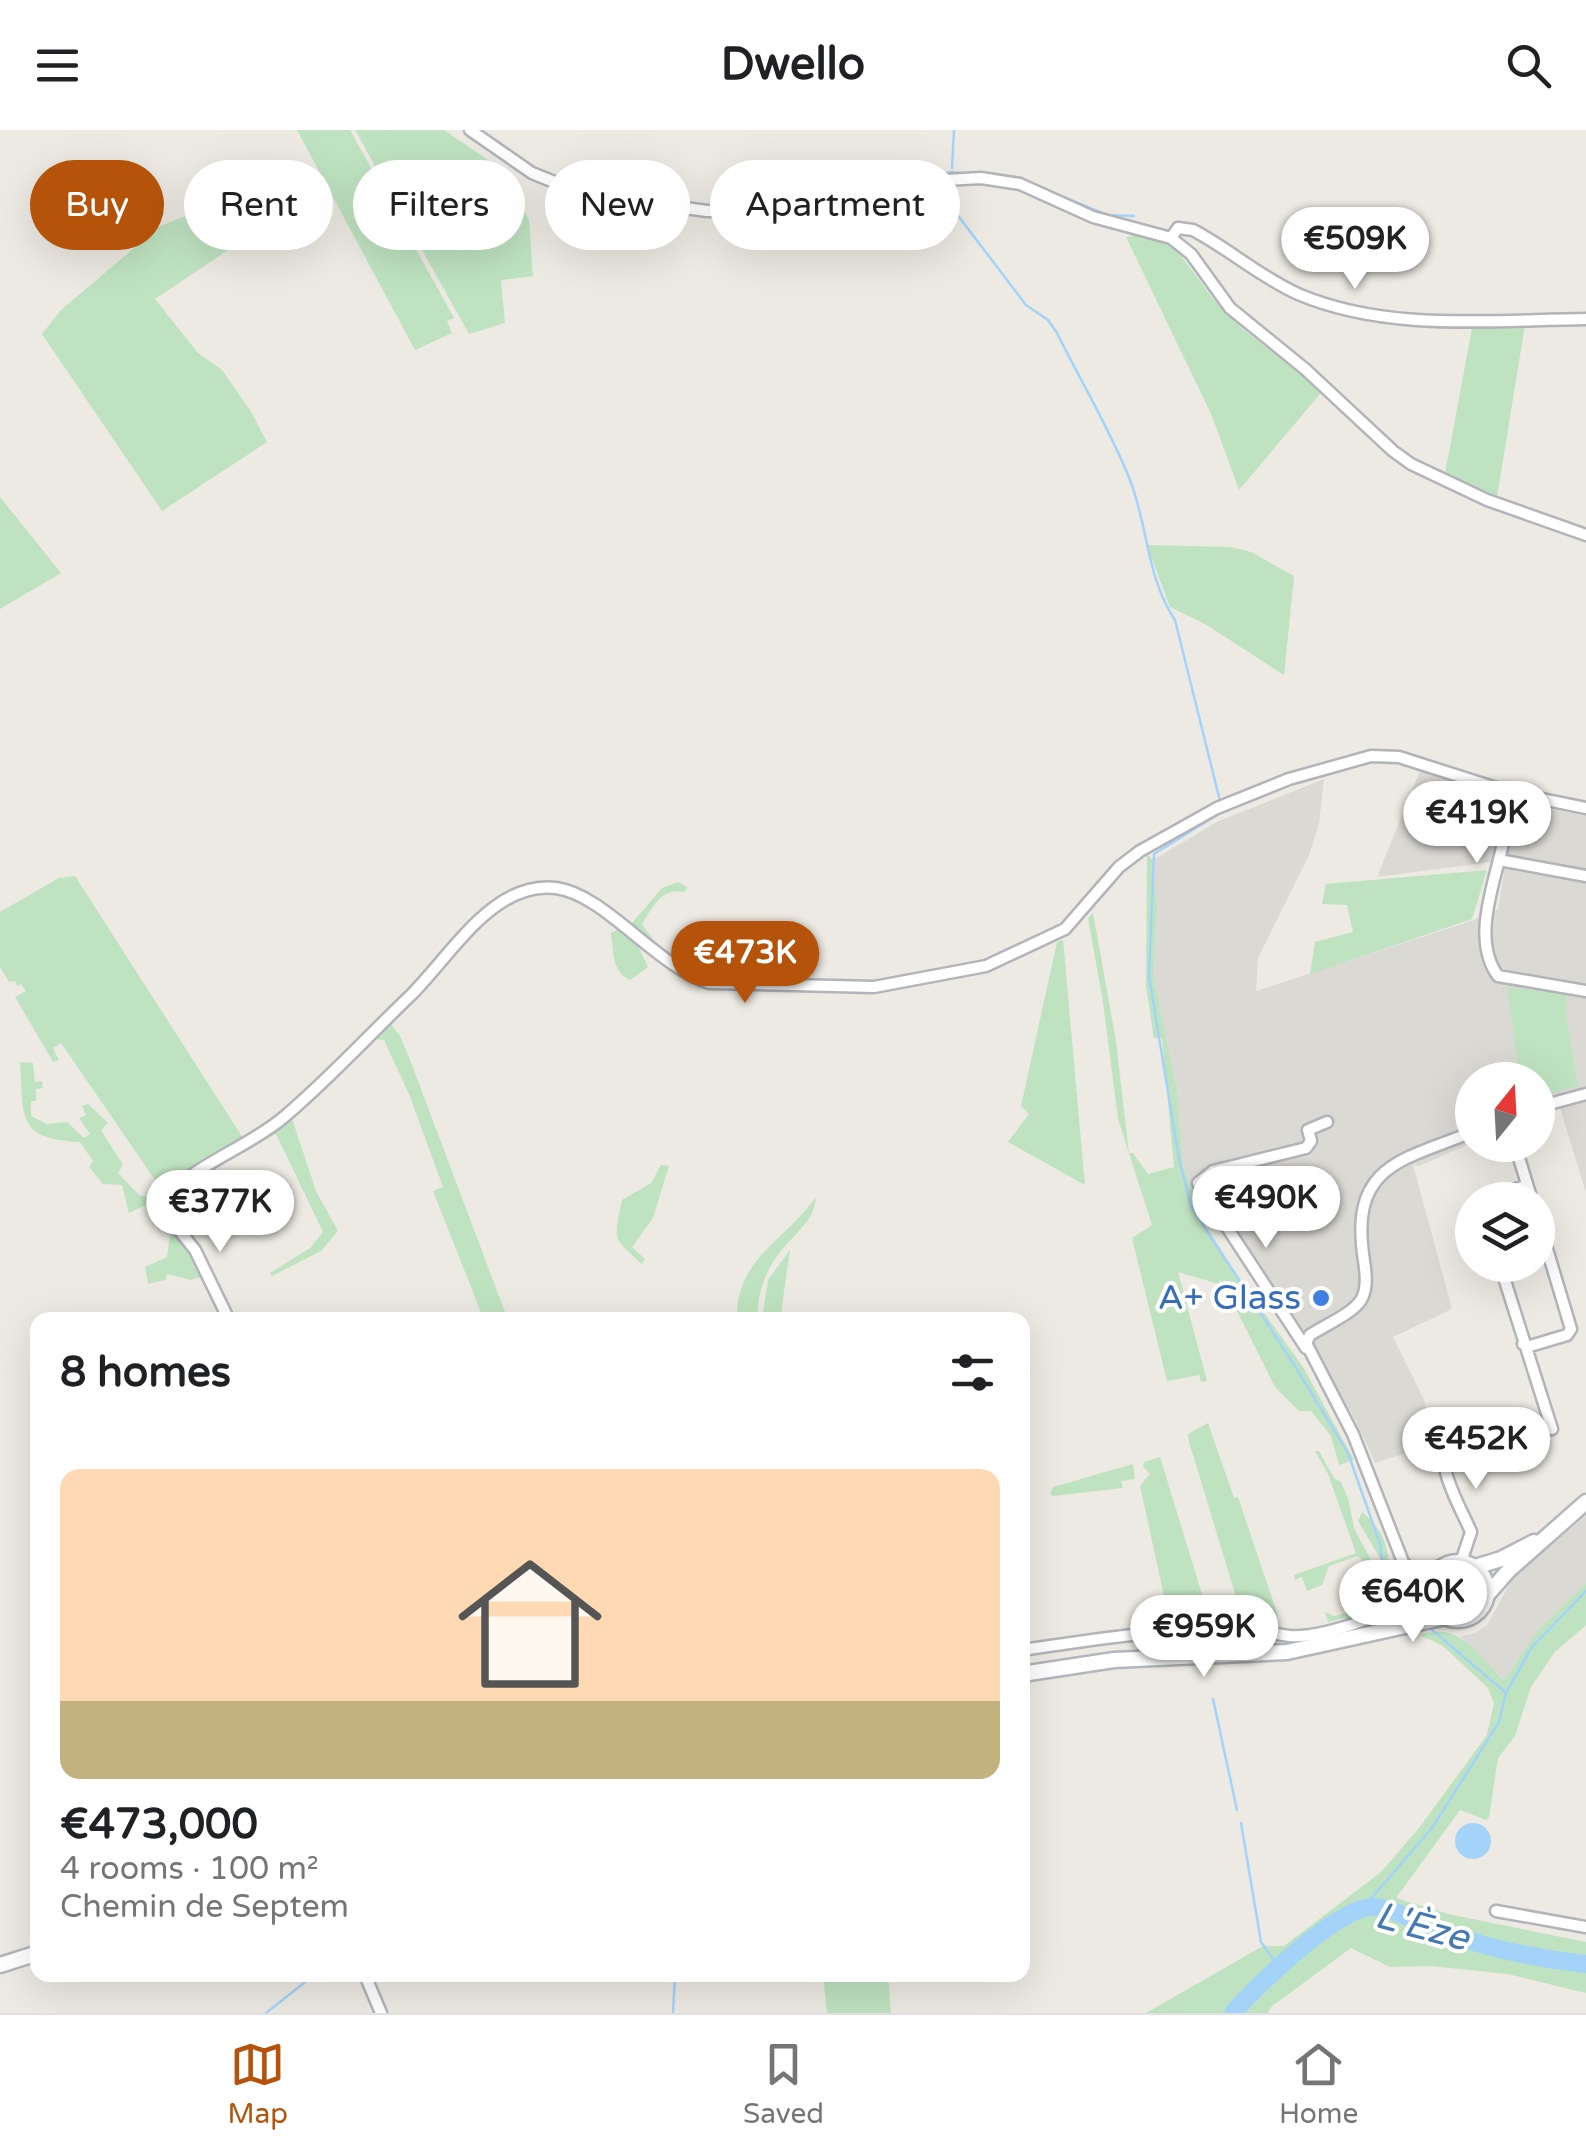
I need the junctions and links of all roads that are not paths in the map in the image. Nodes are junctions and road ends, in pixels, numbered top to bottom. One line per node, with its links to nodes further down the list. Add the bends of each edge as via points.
1 (470, 130): 2 (street, via 532,174 584,194 708,211 792,211 981,178 1020,184 1092,217)
2 (1171, 238): 3 (street, via 1178,228 1193,230 1272,281 1352,312); 4 (street, via 1230,308 1392,451 1487,500)
3 (1586, 318)
4 (1586, 535)
5 (1586, 808): 16 (street, via 1399,757 1359,758 1241,797 1140,851 1065,929 1039,944 986,966 874,987 709,983 685,975 578,894 530,888 513,894 494,905 282,1119 166,1198 163,1210 195,1250)
6 (1504, 839): 7 (street)
7 (1499, 860): 8 (street); 9 (street, via 1486,918 1495,973)
8 (1586, 876)
9 (1586, 991)
10 (1586, 1094): 11 (street)
11 (1555, 1102)
12 (1327, 1122): 18 (street, via 1308,1130 1306,1148 1205,1175 1198,1183)
13 (1455, 1139): 18 (street, via 1396,1163 1376,1180 1361,1219 1364,1294 1310,1335)
14 (1555, 1276): 17 (street, via 1571,1329)
15 (1505, 1282): 17 (street)
16 (225, 1312)
17 (1523, 1344): 20 (street)
18 (1307, 1349): 24 (street, via 1353,1434)
19 (1489, 1424): 23 (street, via 1452,1433 1443,1450 1471,1532)
20 (1552, 1429)
21 (1586, 1502): 22 (main road)
22 (1554, 1530): 23 (main road, via 1501,1559); 27 (main road)
23 (1468, 1564): 25 (main road, via 1447,1564); 27 (main road, via 1485,1580)
24 (1408, 1568): 25 (street); 30 (street, via 1380,1611 1308,1635 1226,1626)
25 (1432, 1578): 26 (main road)
26 (1429, 1594): 28 (main road); 29 (main road, via 1409,1614)
27 (1487, 1595): 28 (main road, via 1472,1616)
28 (1446, 1617): 29 (main road)
29 (1373, 1631): 31 (main road, via 1287,1652 1114,1660)
30 (1030, 1649)
31 (1030, 1673)
32 (1496, 1911): 33 (street)
33 (1586, 1926)
34 (30, 1956): 35 (main road)
35 (0, 1965)
36 (368, 1982): 37 (street)
37 (380, 2013)

